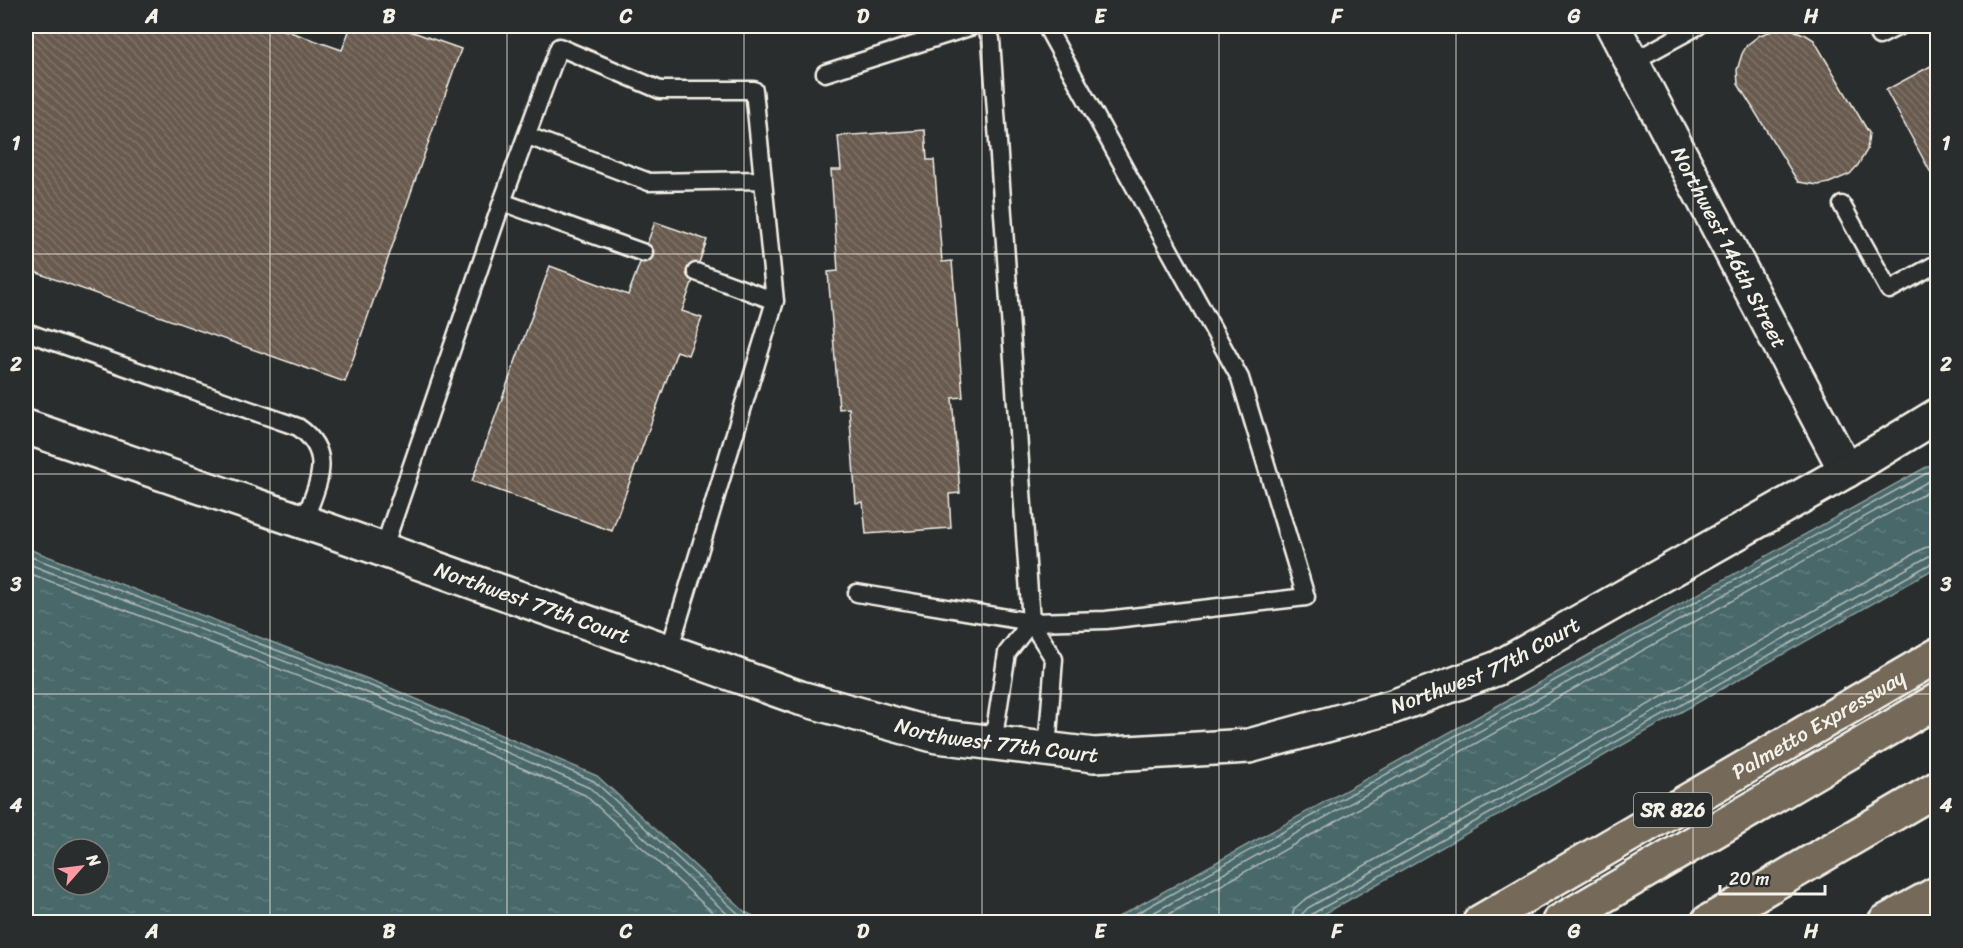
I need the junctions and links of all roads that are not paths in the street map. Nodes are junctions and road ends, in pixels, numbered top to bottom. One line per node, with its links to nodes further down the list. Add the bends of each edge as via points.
1 (973, 26): 9 (lane)
2 (985, 26): 25 (lane, via 992,39)
3 (1046, 26): 25 (lane, via 1240,378 1306,597 1106,620)
4 (1613, 26): 8 (street, Northwest 146th Street)
5 (1698, 26): 8 (lane)
6 (1874, 26): 7 (lane, via 1879,36)
7 (1899, 26)
8 (1632, 62): 21 (street, Northwest 146th Street)
9 (825, 73)
10 (528, 136): 11 (lane, via 649,182); 11 (lane, via 559,47 660,90 754,90); 12 (lane)
11 (763, 180): 17 (lane)
12 (502, 202): 14 (lane); 23 (lane)
13 (1842, 205): 15 (lane, via 1889,290)
14 (644, 253)
15 (1938, 263)
16 (696, 272): 17 (lane)
17 (775, 302): 26 (lane)
18 (26, 332): 22 (lane, via 298,427 312,436 321,460 320,476)
19 (1938, 415): 21 (street, Northwest 77th Court)
20 (26, 427): 22 (street, Northwest 77th Court)
21 (1846, 471): 30 (street, Northwest 77th Court, via 1498,668 1392,707 1249,746 1094,755)
22 (304, 522): 23 (street, Northwest 77th Court)
23 (383, 550): 26 (street, Northwest 77th Court)
24 (857, 593): 25 (lane)
25 (1031, 622): 29 (lane, via 1007,653); 30 (lane, via 1054,659)
26 (669, 651): 29 (street, Northwest 77th Court, via 800,698 937,736)
27 (1938, 655): 33 (highway, Palmetto Expressway / SR 826)
28 (1938, 700): 34 (highway)
29 (993, 743): 30 (street, Northwest 77th Court)
30 (1047, 749)
31 (1938, 788): 35 (highway)
32 (1938, 893): 36 (highway)
33 (1480, 922)
34 (1559, 922)
35 (1708, 922)
36 (1885, 922)

